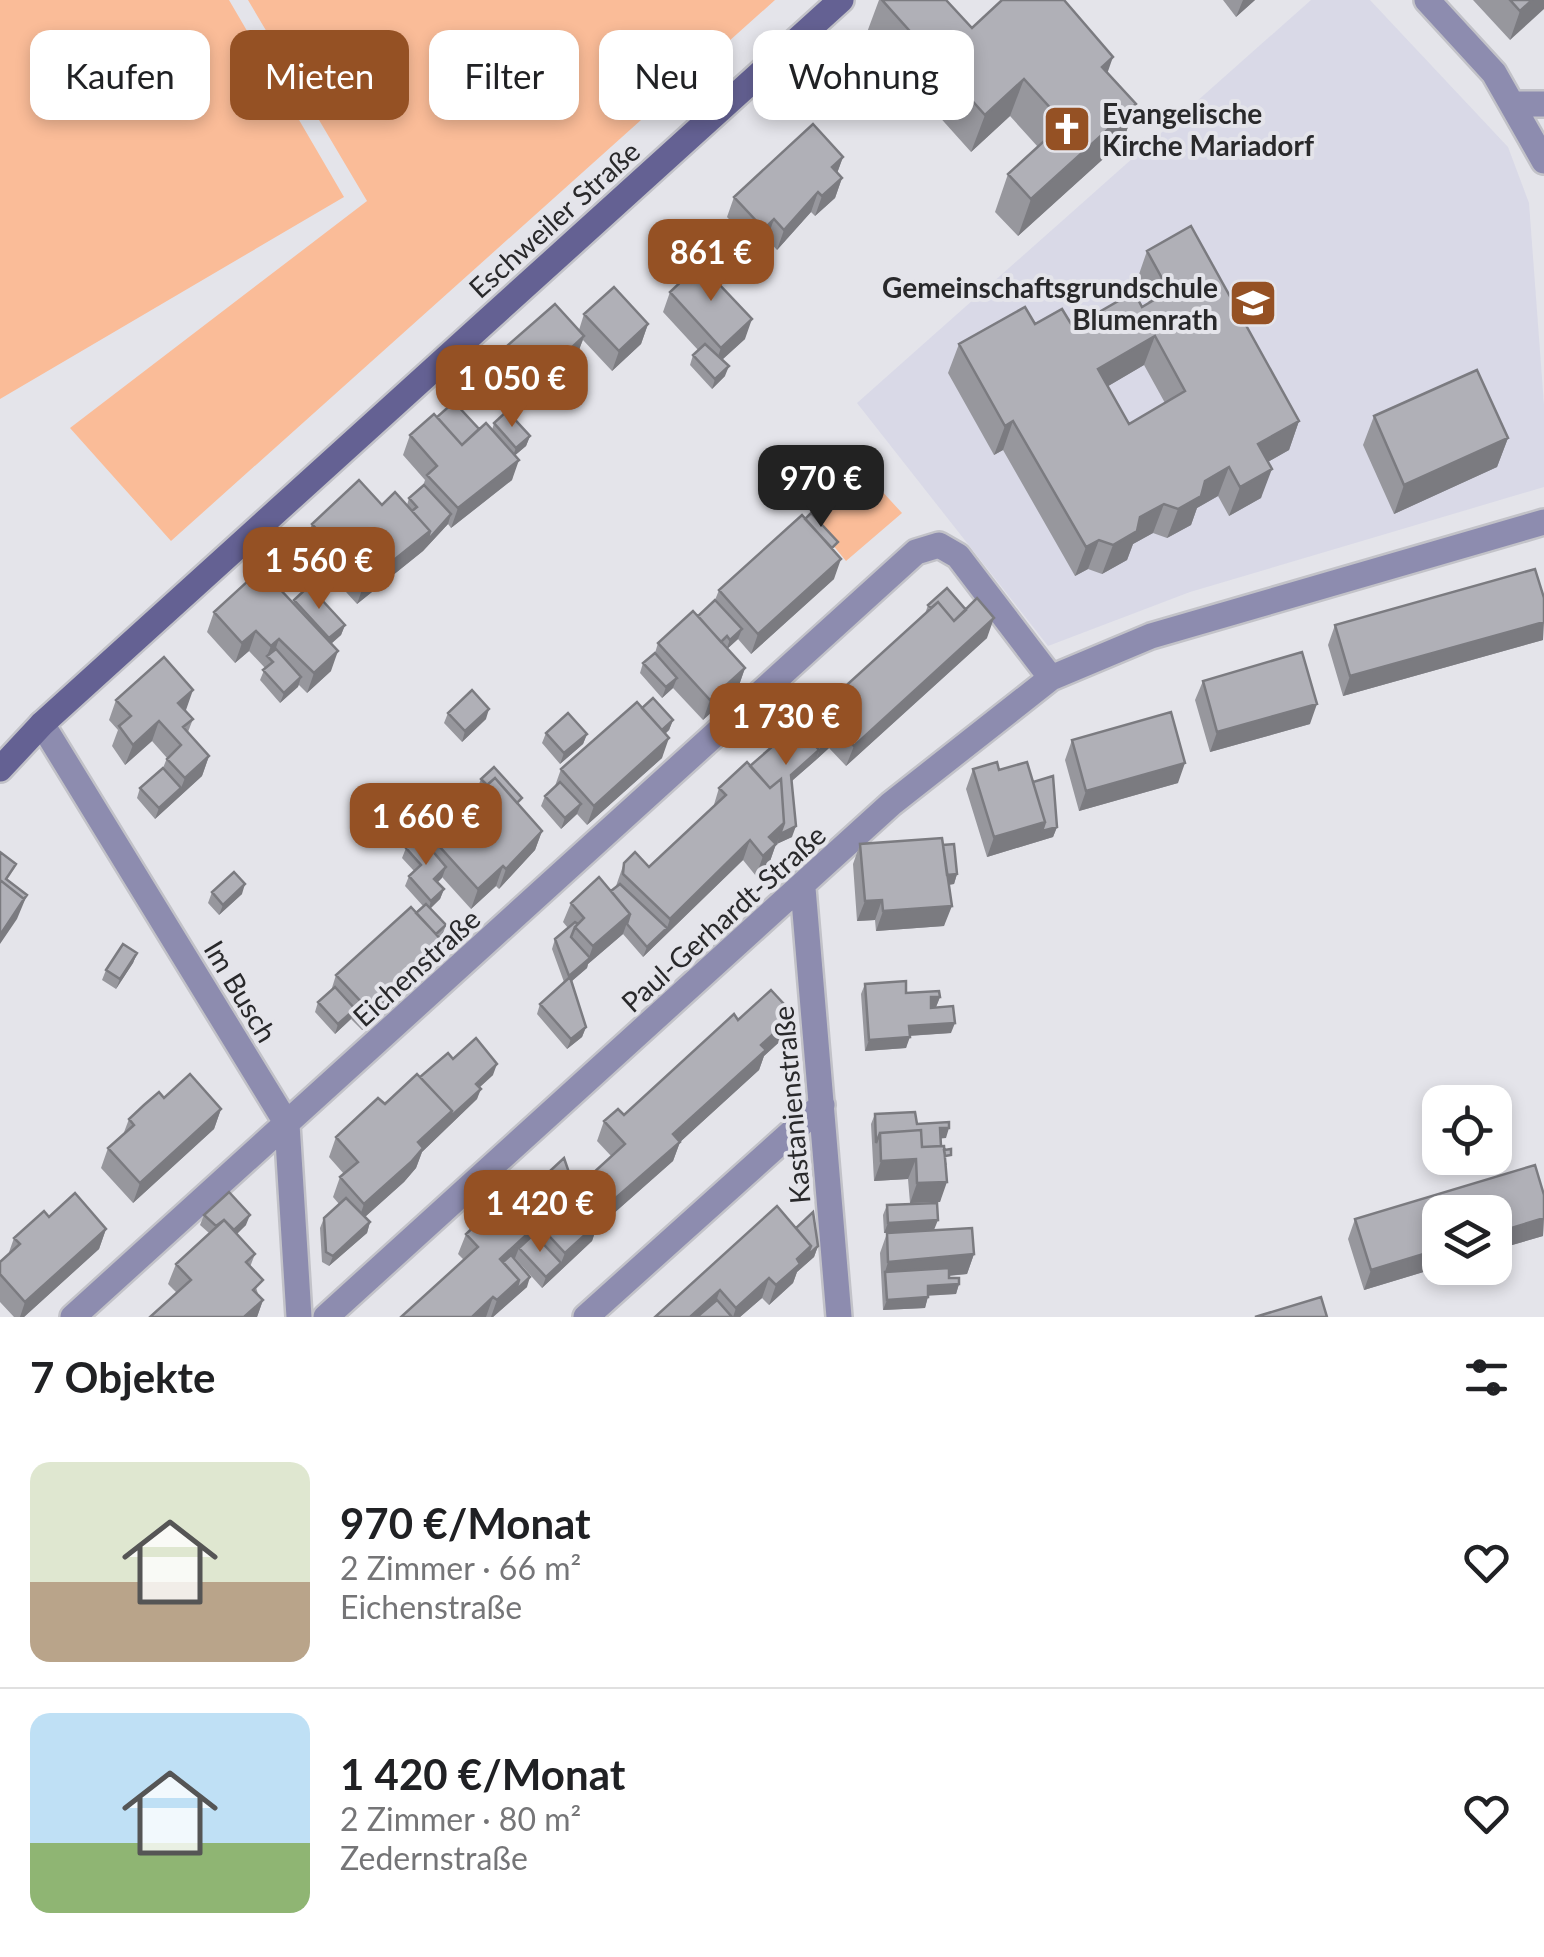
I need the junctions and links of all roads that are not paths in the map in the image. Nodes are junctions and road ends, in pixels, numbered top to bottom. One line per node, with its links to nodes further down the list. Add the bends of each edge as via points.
1 (841, 0): 8 (street, Eschweiler Straße)
2 (1428, 0): 3 (street)
3 (1513, 104): 4 (street); 5 (street)
4 (1544, 104)
5 (1544, 161)
6 (1544, 522): 7 (street, Paul-Gerhardt-Straße, via 1151,636)
7 (1051, 678): 10 (street, Paul-Gerhardt-Straße, via 891,804); 12 (street, Eichenstraße, via 958,556 939,545 916,552)
8 (42, 724): 9 (street, Eschweiler Straße); 12 (street, Im Busch)
9 (0, 769)
10 (803, 888): 11 (street, Kastanienstraße); 16 (street, Paul-Gerhardt-Straße)
11 (822, 1105): 13 (street, Kastanienstraße); 17 (street)
12 (287, 1124): 14 (street, Eichenstraße); 15 (street, Im Busch)
13 (835, 1314)
14 (73, 1317)
15 (299, 1317)
16 (326, 1317)
17 (586, 1317)

